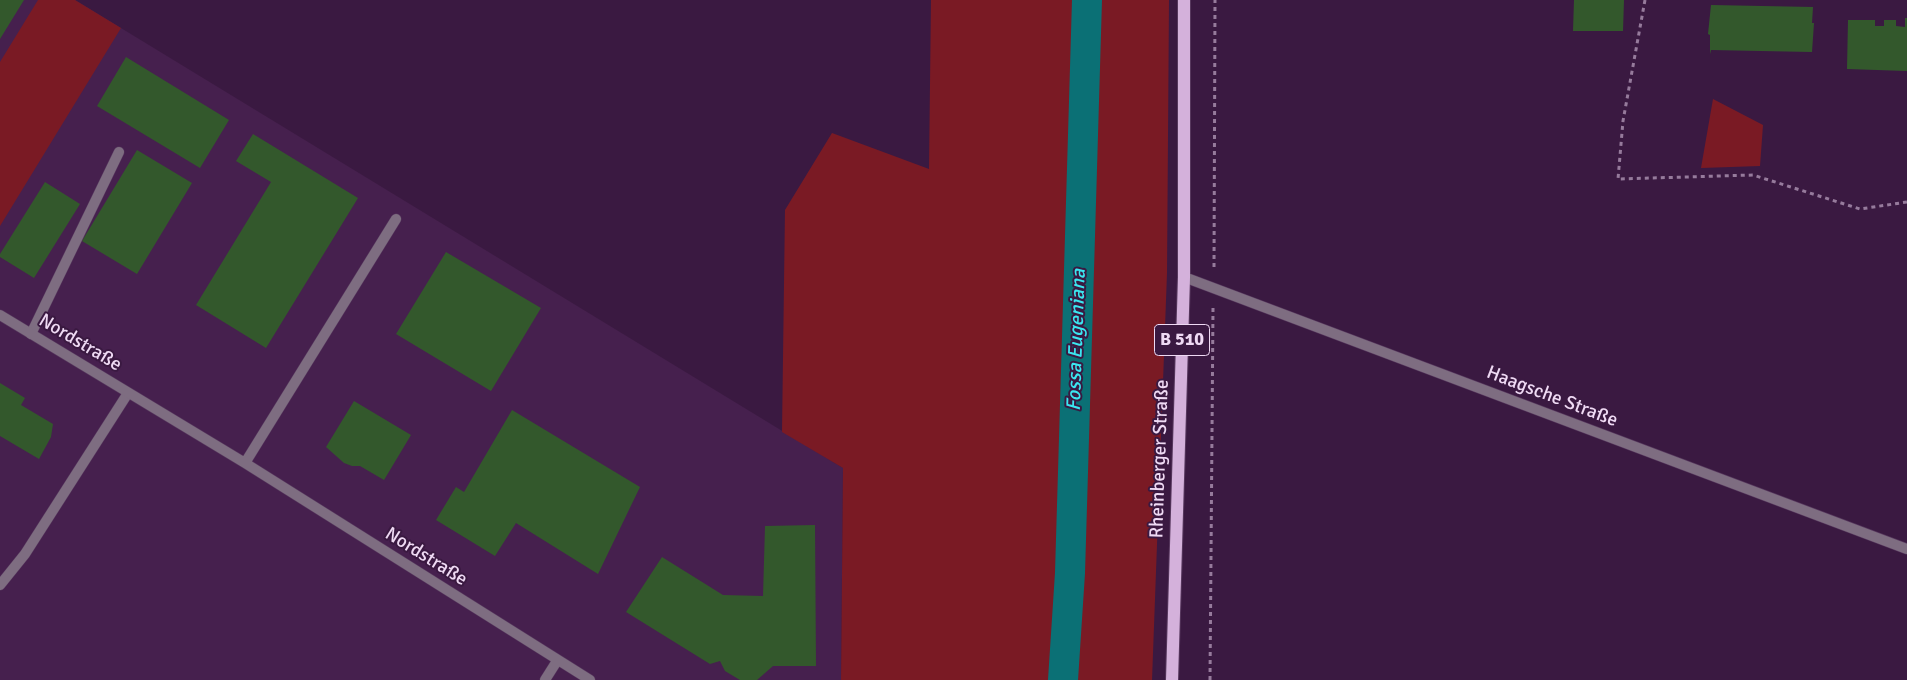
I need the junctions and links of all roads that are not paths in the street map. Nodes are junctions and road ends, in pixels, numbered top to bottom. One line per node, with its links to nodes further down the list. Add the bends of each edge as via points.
1 (1184, 0): 4 (main road, Rheinberger Straße / B 510)
2 (119, 152): 6 (street)
3 (396, 219): 8 (street)
4 (1184, 277): 9 (street, Haagsche Straße); 14 (main road, Rheinberger Straße / B 510)
5 (0, 315): 6 (street, Nordstraße)
6 (31, 334): 7 (street, Nordstraße)
7 (128, 393): 8 (street, Nordstraße); 10 (street, via 25,554)
8 (245, 463): 11 (street, Nordstraße)
9 (1907, 549)
10 (0, 585)
11 (557, 660): 12 (street); 13 (street, Nordstraße)
12 (545, 680)
13 (590, 680)
14 (1172, 680)

